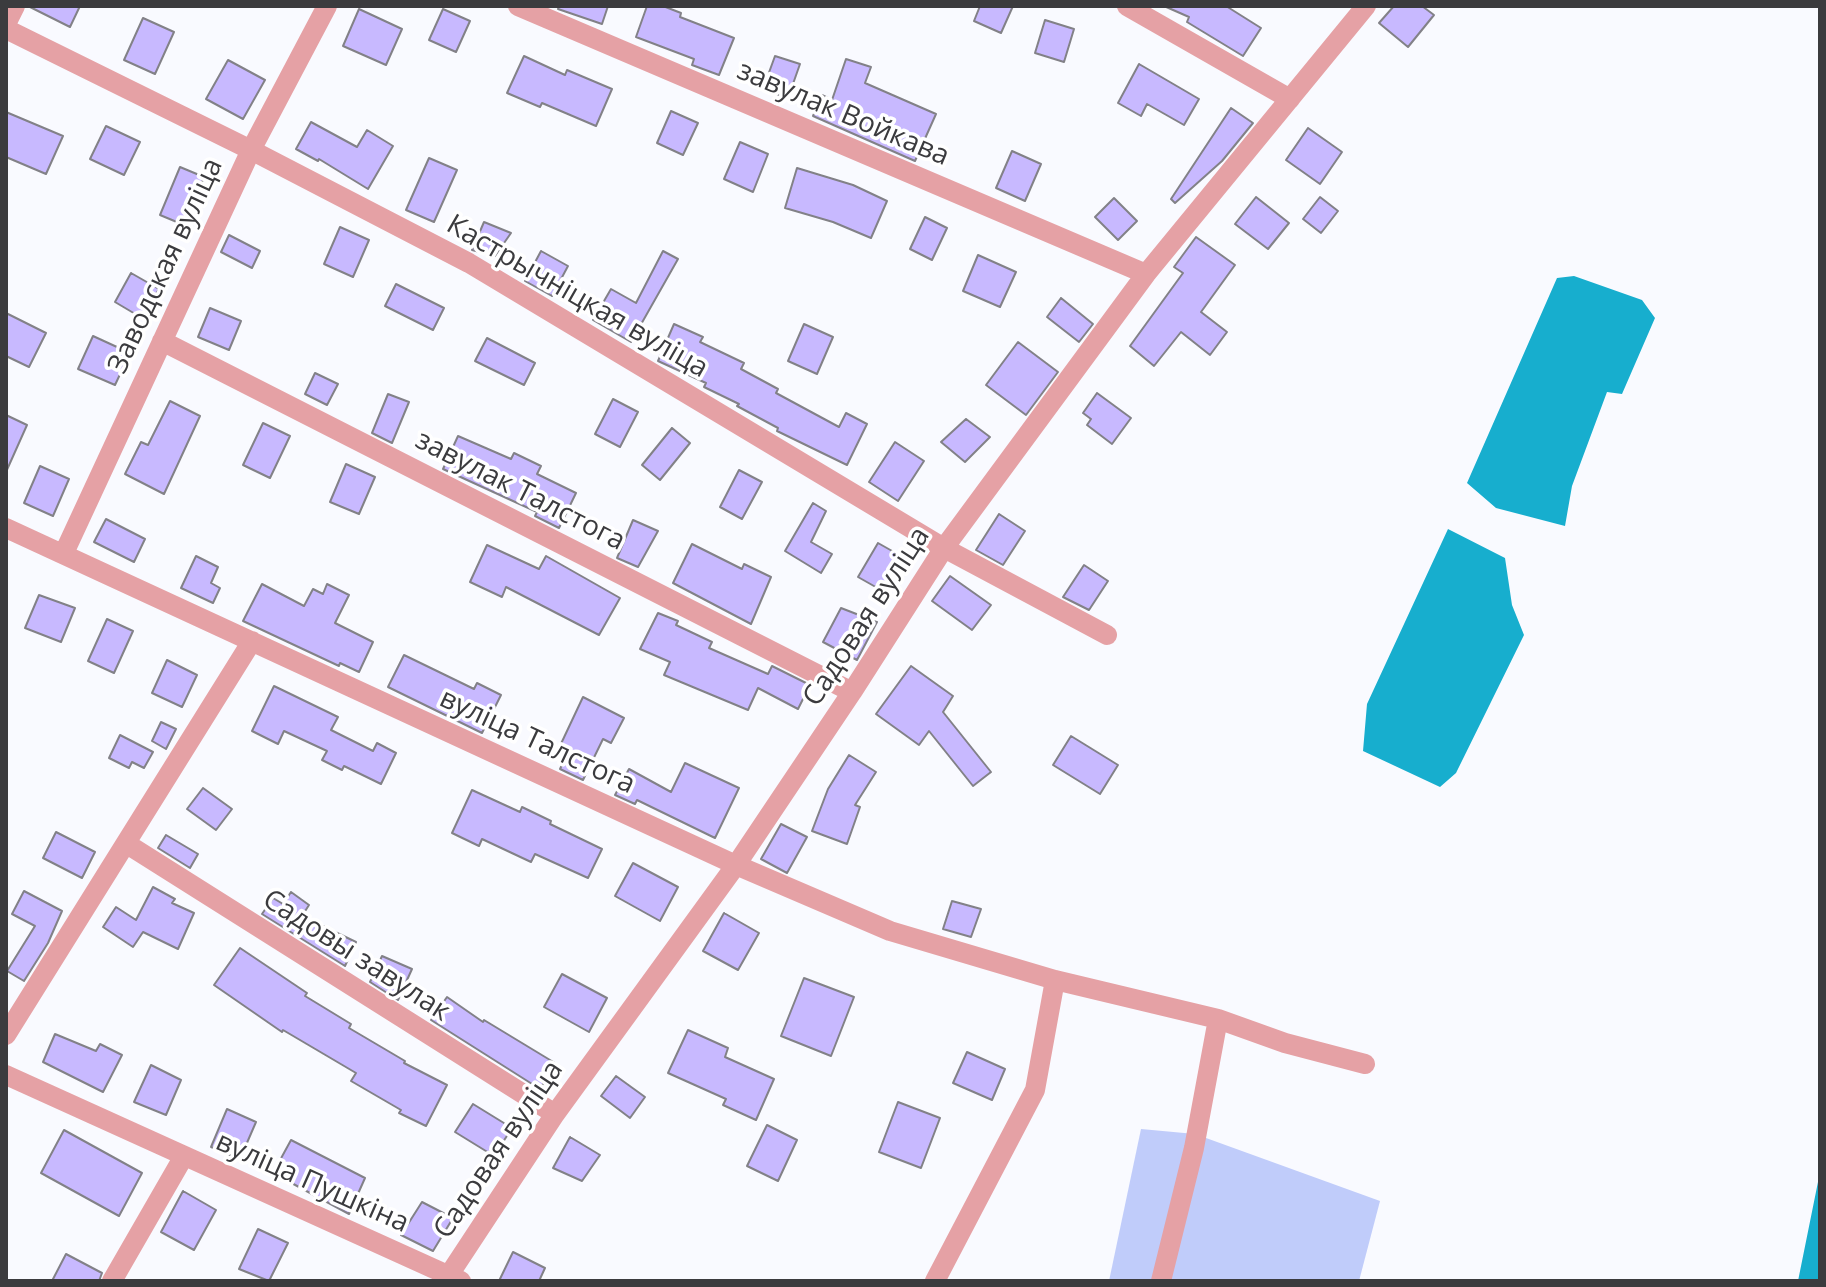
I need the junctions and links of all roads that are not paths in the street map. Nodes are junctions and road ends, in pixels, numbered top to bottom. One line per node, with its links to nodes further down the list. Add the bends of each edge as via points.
1 (15, 6): 6 (street)
2 (327, 6): 8 (street, Заводская вуліца)
3 (518, 6): 9 (street, завулак Войкава)
4 (1127, 6): 7 (street)
5 (1366, 6): 7 (street, Садовая вуліца)
6 (6, 27): 8 (street, Кастрычніцкая вуліца)
7 (1290, 99): 9 (street, Садовая вуліца)
8 (251, 150): 10 (street, Заводская вуліца); 12 (street, Кастрычніцкая вуліца, via 469,263)
9 (1146, 274): 12 (street, Садовая вуліца)
10 (162, 341): 13 (street, Заводская вуліца); 16 (street, завулак Талстога)
11 (6, 528): 13 (street, вуліца Талстога)
12 (944, 548): 14 (street, Кастрычніцкая вуліца); 16 (street, Садовая вуліца)
13 (64, 553): 15 (street, вуліца Талстога)
14 (1107, 635)
15 (252, 641): 17 (street); 18 (street, вуліца Талстога)
16 (852, 692): 18 (street, Садовая вуліца)
17 (127, 844): 21 (street); 24 (street, Садовы завулак)
18 (736, 865): 19 (street, вуліца Талстога, via 890,931); 24 (street, Садовая вуліца)
19 (1055, 980): 20 (street, вуліца Талстога); 28 (street, via 1035,1090)
20 (1218, 1019): 22 (street, вуліца Талстога); 29 (street)
21 (6, 1035)
22 (1365, 1064)
23 (6, 1075): 25 (street, вуліца Пушкіна)
24 (555, 1114): 26 (street, Садовая вуліца)
25 (184, 1156): 26 (street, вуліца Пушкіна); 27 (street, вуліца Пушкіна)
26 (451, 1279)
27 (112, 1281)
28 (935, 1281)
29 (1161, 1281)

